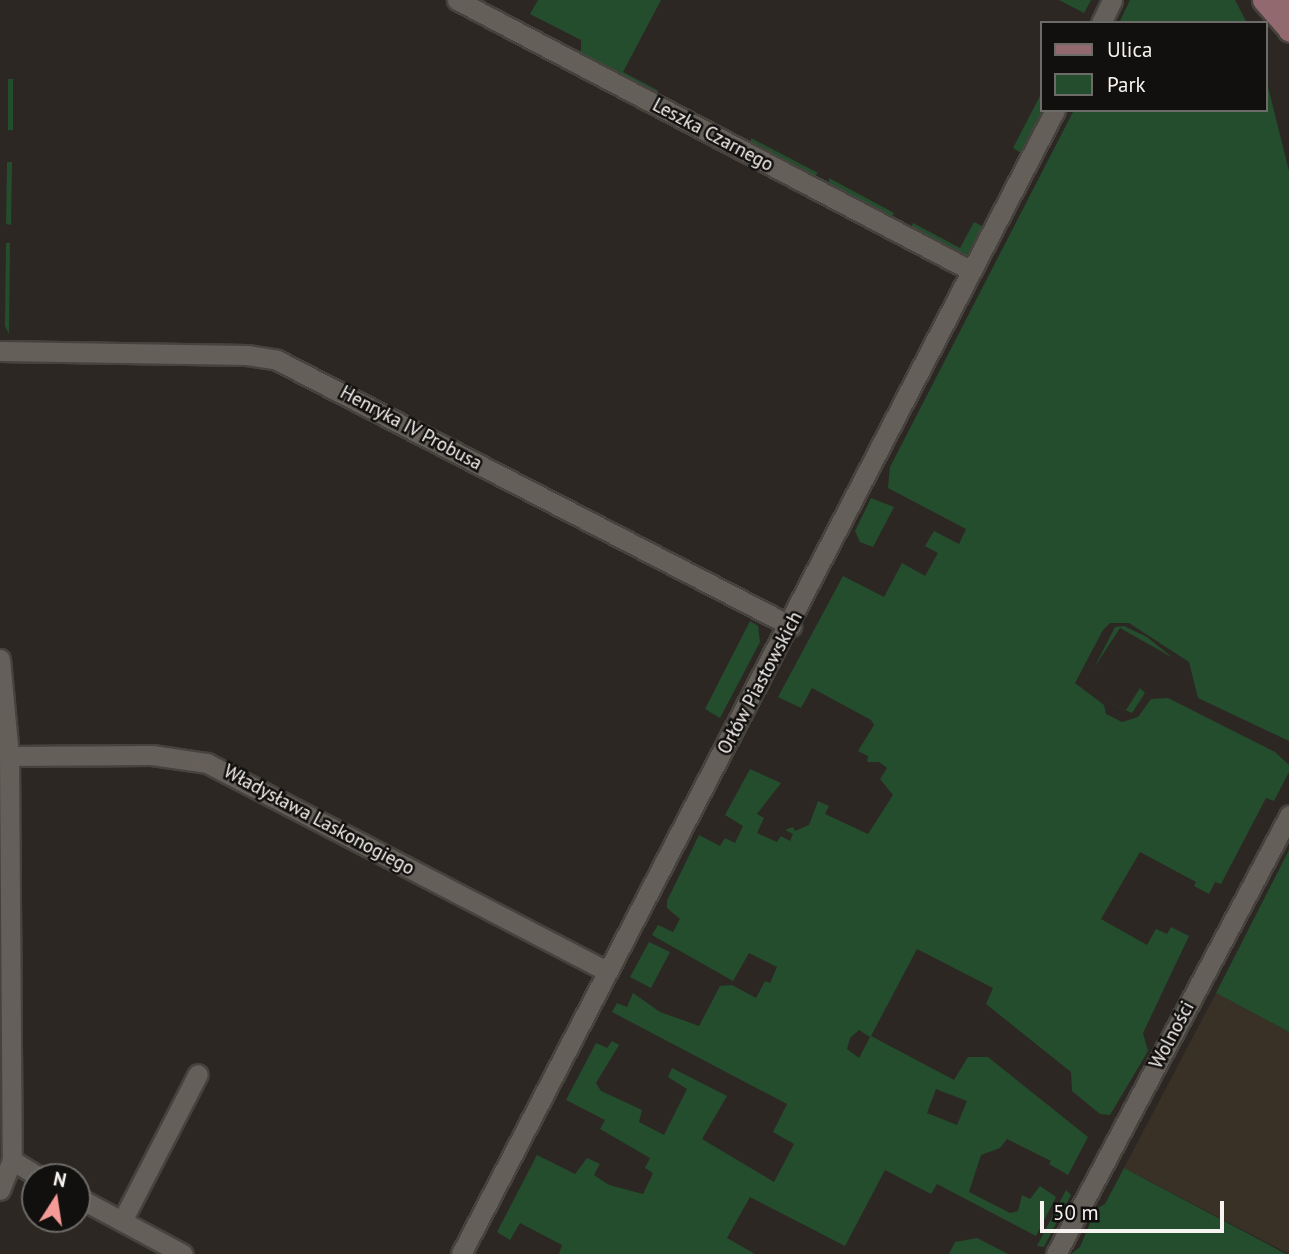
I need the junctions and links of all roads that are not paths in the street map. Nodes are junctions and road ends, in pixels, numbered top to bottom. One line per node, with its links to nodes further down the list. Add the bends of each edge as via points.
1 (457, 0): 8 (street, Leszka Czarnego)
2 (1112, 0): 5 (street)
3 (1263, 0): 6 (street)
4 (1284, 0): 6 (street)
5 (1102, 21)
6 (1289, 30)
7 (1054, 112): 8 (street, Orłów Piastowskich)
8 (970, 270): 10 (street, Orłów Piastowskich)
9 (0, 351): 10 (street, Henryka IV Probusa, via 247,355 277,360)
10 (790, 626): 15 (street, Orłów Piastowskich)
11 (0, 659): 12 (street)
12 (9, 756): 14 (street); 15 (street, Władysława Laskonogiego, via 152,755 208,763)
13 (1289, 815): 24 (street, Wolności)
14 (4, 964): 17 (street)
15 (607, 971): 23 (street, Orłów Piastowskich)
16 (198, 1074): 21 (street)
17 (12, 1160): 18 (street); 19 (street)
18 (21, 1166)
19 (0, 1189)
20 (91, 1204): 21 (street)
21 (122, 1221): 22 (street)
22 (183, 1254)
23 (461, 1254)
24 (1056, 1254)

